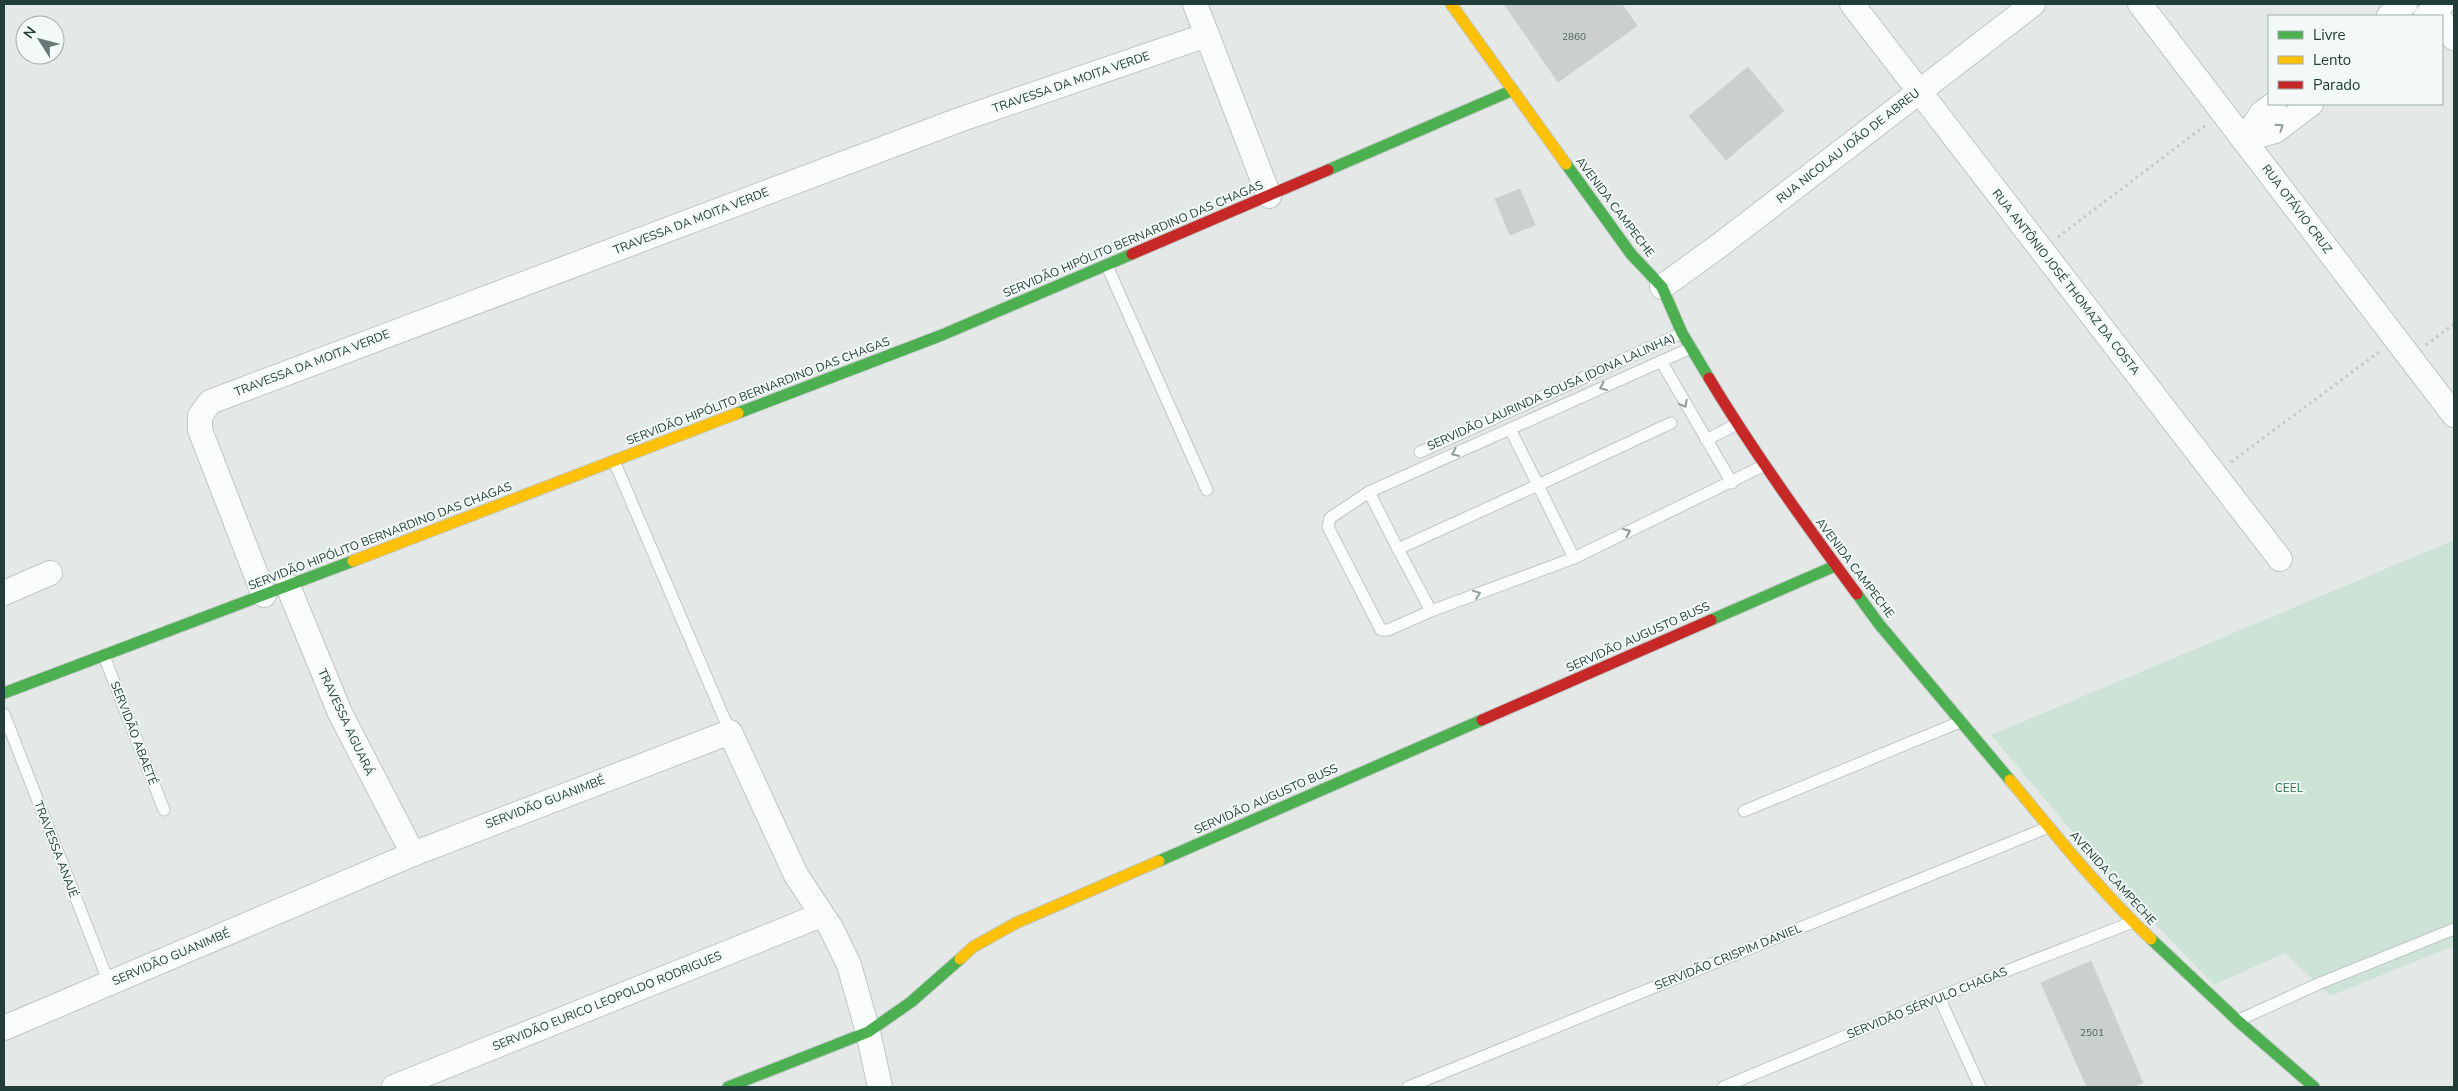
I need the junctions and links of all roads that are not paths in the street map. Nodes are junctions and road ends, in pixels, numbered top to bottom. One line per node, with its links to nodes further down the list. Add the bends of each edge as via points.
1 (1195, 4): 9 (street)
2 (1451, 4): 11 (street, AVENIDA CAMPECHE)
3 (1852, 4): 12 (street, RUA ANTÔNIO JOSÉ THOMAZ DA COSTA)
4 (2033, 4): 12 (street, RUA NICOLAU JOÃO DE ABREU)
5 (2140, 4): 15 (street, RUA OTÁVIO CRUZ)
6 (2405, 4): 7 (street)
7 (2390, 15)
8 (2443, 23): 10 (street)
9 (1207, 35): 16 (street); 41 (street, TRAVESSA DA MOITA VERDE, via 959,120 210,402 200,416 200,430)
10 (2454, 38)
11 (1512, 90): 16 (street, SERVIDÃO HIPÓLITO BERNARDINO DAS CHAGAS); 18 (street, AVENIDA CAMPECHE, via 1631,254)
12 (1919, 91): 18 (street, RUA NICOLAU JOÃO DE ABREU); 36 (street, RUA ANTÔNIO JOSÉ THOMAZ DA COSTA)
13 (2273, 105): 15 (street, via 2262,113)
14 (2310, 105): 15 (street, one-way to 14, via 2275,131)
15 (2244, 140): 22 (street, RUA OTÁVIO CRUZ)
16 (1269, 196): 17 (street, SERVIDÃO HIPÓLITO BERNARDINO DAS CHAGAS)
17 (1107, 266): 28 (street, SERVIDÃO HIPÓLITO BERNARDINO DAS CHAGAS, via 942,335); 32 (lane)
18 (1662, 286): 19 (street, AVENIDA CAMPECHE)
19 (1682, 333): 20 (street, AVENIDA CAMPECHE); 27 (lane, SERVIDÃO LAURINDA SOUSA (DONA LALINHA))
20 (1691, 348): 21 (lane); 24 (street, AVENIDA CAMPECHE)
21 (1661, 361): 25 (lane, one-way to 25); 26 (lane, one-way to 26)
22 (2454, 415)
23 (1671, 422): 31 (lane)
24 (1737, 424): 26 (lane); 29 (street, AVENIDA CAMPECHE)
25 (1510, 429): 31 (lane); 33 (lane, one-way to 33)
26 (1706, 440): 30 (lane)
27 (1420, 452)
28 (614, 461): 39 (street, SERVIDÃO HIPÓLITO BERNARDINO DAS CHAGAS); 47 (lane)
29 (1765, 465): 30 (lane); 37 (street, AVENIDA CAMPECHE)
30 (1732, 483): 35 (lane, one-way to 30)
31 (1538, 485): 34 (lane); 35 (lane)
32 (1207, 490)
33 (1369, 492): 34 (lane); 42 (lane, via 1330,518 1328,527 1381,630)
34 (1398, 549): 42 (lane)
35 (1574, 558): 42 (lane, one-way to 35)
36 (2280, 559)
37 (1835, 566): 46 (street, AVENIDA CAMPECHE); 59 (street, SERVIDÃO AUGUSTO BUSS, via 1016,923 973,947 911,1002)
38 (50, 573): 40 (street)
39 (288, 586): 41 (street, SERVIDÃO HIPÓLITO BERNARDINO DAS CHAGAS); 51 (street, TRAVESSA AGUARÁ, via 340,713)
40 (4, 593)
41 (264, 595): 43 (street, SERVIDÃO HIPÓLITO BERNARDINO DAS CHAGAS)
42 (1431, 611)
43 (104, 656): 44 (street, SERVIDÃO HIPÓLITO BERNARDINO DAS CHAGAS); 48 (lane, SERVIDÃO ABAETÉ)
44 (4, 693)
45 (4, 714): 55 (lane, TRAVESSA ANAJÉ)
46 (1960, 722): 49 (lane); 50 (street, AVENIDA CAMPECHE)
47 (730, 732): 51 (street, SERVIDÃO GUANIMBÉ); 52 (street, via 796,875)
48 (164, 810)
49 (1744, 811)
50 (2049, 827): 53 (street, AVENIDA CAMPECHE); 63 (lane, SERVIDÃO CRISPIM DANIEL)
51 (412, 854): 55 (street, SERVIDÃO GUANIMBÉ)
52 (821, 915): 59 (street, via 831,928 848,965); 60 (street, SERVIDÃO EURICO LEOPOLDO RODRIGUES)
53 (2133, 922): 56 (lane, SERVIDÃO SÉRVULO CHAGAS); 57 (street, AVENIDA CAMPECHE)
54 (2454, 929): 57 (lane, via 2318,984)
55 (109, 983): 58 (street, SERVIDÃO GUANIMBÉ)
56 (1939, 997): 64 (lane, SERVIDÃO SÉRVULO CHAGAS); 65 (lane)
57 (2238, 1021): 66 (street, AVENIDA CAMPECHE)
58 (4, 1028)
59 (868, 1032): 61 (street, SERVIDÃO AUGUSTO BUSS); 62 (street)
60 (394, 1087)
61 (728, 1087)
62 (880, 1087)
63 (1408, 1087)
64 (1723, 1087)
65 (1980, 1087)
66 (2314, 1087)

